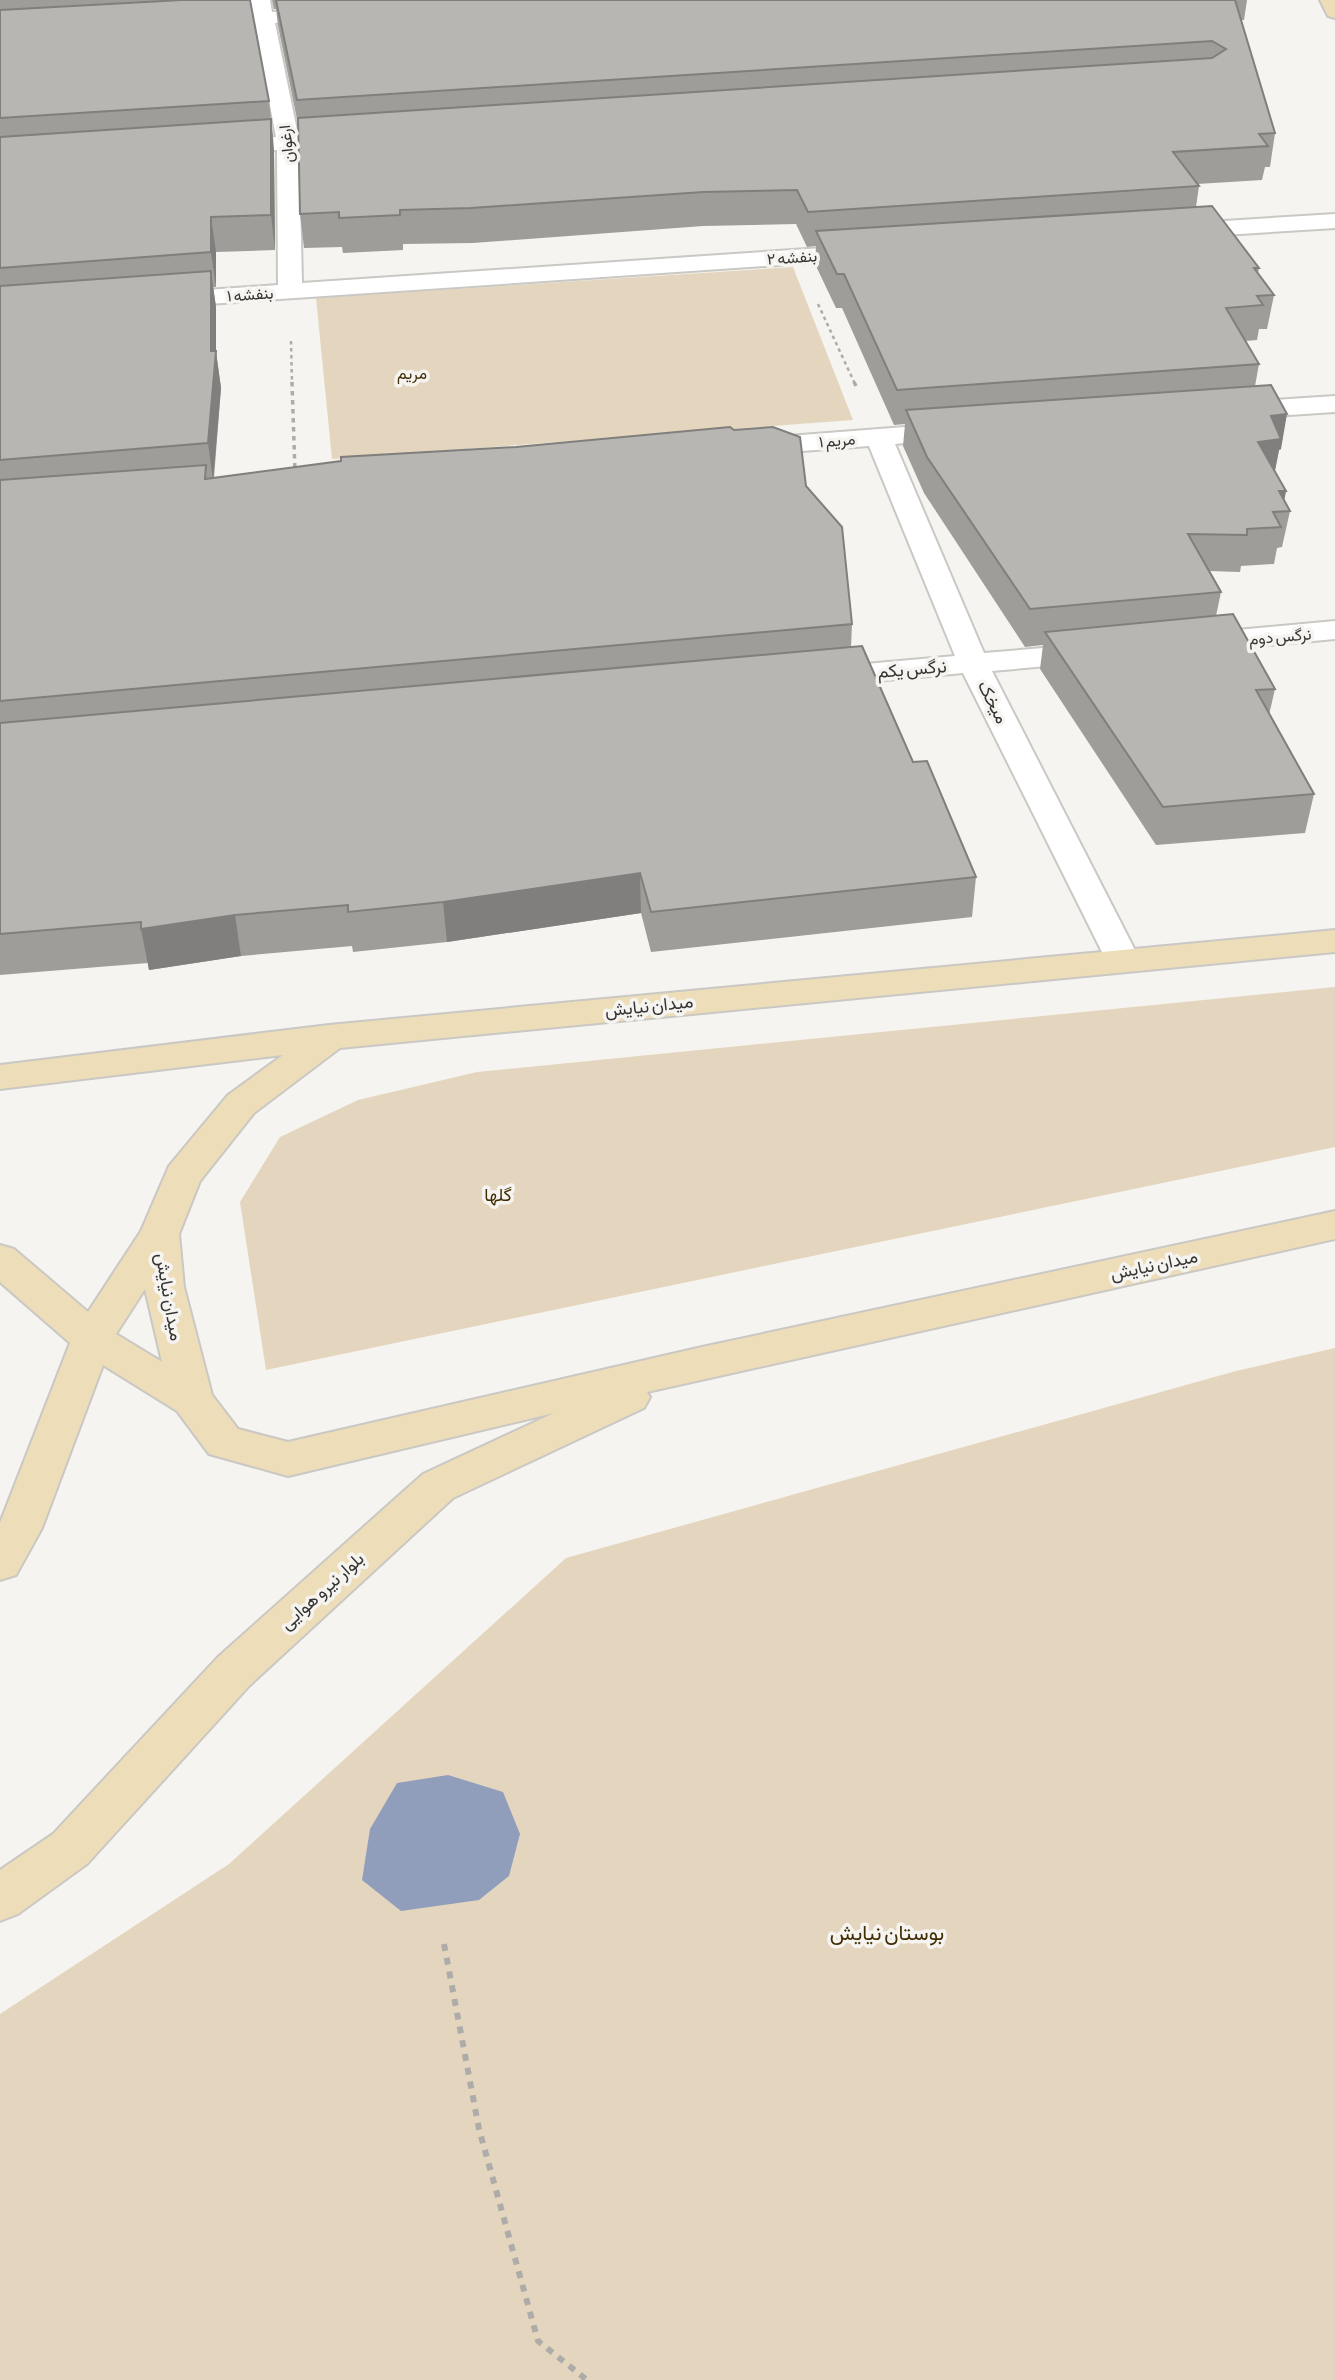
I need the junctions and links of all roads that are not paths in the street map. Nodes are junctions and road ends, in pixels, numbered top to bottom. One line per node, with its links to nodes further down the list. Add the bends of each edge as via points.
1 (1330, 0): 3 (main road)
2 (262, 9): 4 (street); 5 (street); 7 (street, ارغوان)
3 (1335, 12)
4 (345, 13)
5 (180, 23)
6 (372, 137): 7 (street)
7 (288, 142): 8 (street); 12 (street, ارغوان)
8 (206, 148)
9 (1335, 221): 10 (street)
10 (1156, 233)
11 (894, 250): 12 (street, بنفشه ۲)
12 (290, 290): 13 (street, بنفشه ۱)
13 (138, 302)
14 (1335, 404): 15 (street)
15 (1210, 413)
16 (989, 429): 17 (street, مریم ۱)
17 (878, 437): 18 (street, مریم ۱); 22 (street, میخک)
18 (726, 449)
19 (1335, 631): 20 (street, نرگس دوم)
20 (1168, 646)
21 (1126, 649): 22 (street)
22 (973, 663): 23 (street, نرگس یکم); 25 (street, میخک)
23 (793, 680)
24 (1328, 936): 25 (main road, میدان نیایش)
25 (1124, 960): 26 (main road, میدان نیایش)
26 (331, 1037): 27 (main road); 29 (main road, میدان نیایش, via 241,1104 183,1176)
27 (0, 1077)
28 (1335, 1225): 32 (main road, میدان نیایش)
29 (159, 1234): 31 (main road); 33 (main road, میدان نیایش, via 164,1287)
30 (0, 1259): 31 (main road)
31 (92, 1339): 33 (main road); 34 (main road, via 20,1528)
32 (702, 1363): 33 (main road, میدان نیایش, via 288,1459 224,1442); 35 (main road, بلوار نیرو هوایی, via 438,1486 234,1671 70,1849)
33 (192, 1400)
34 (0, 1562)
35 (0, 1898)

